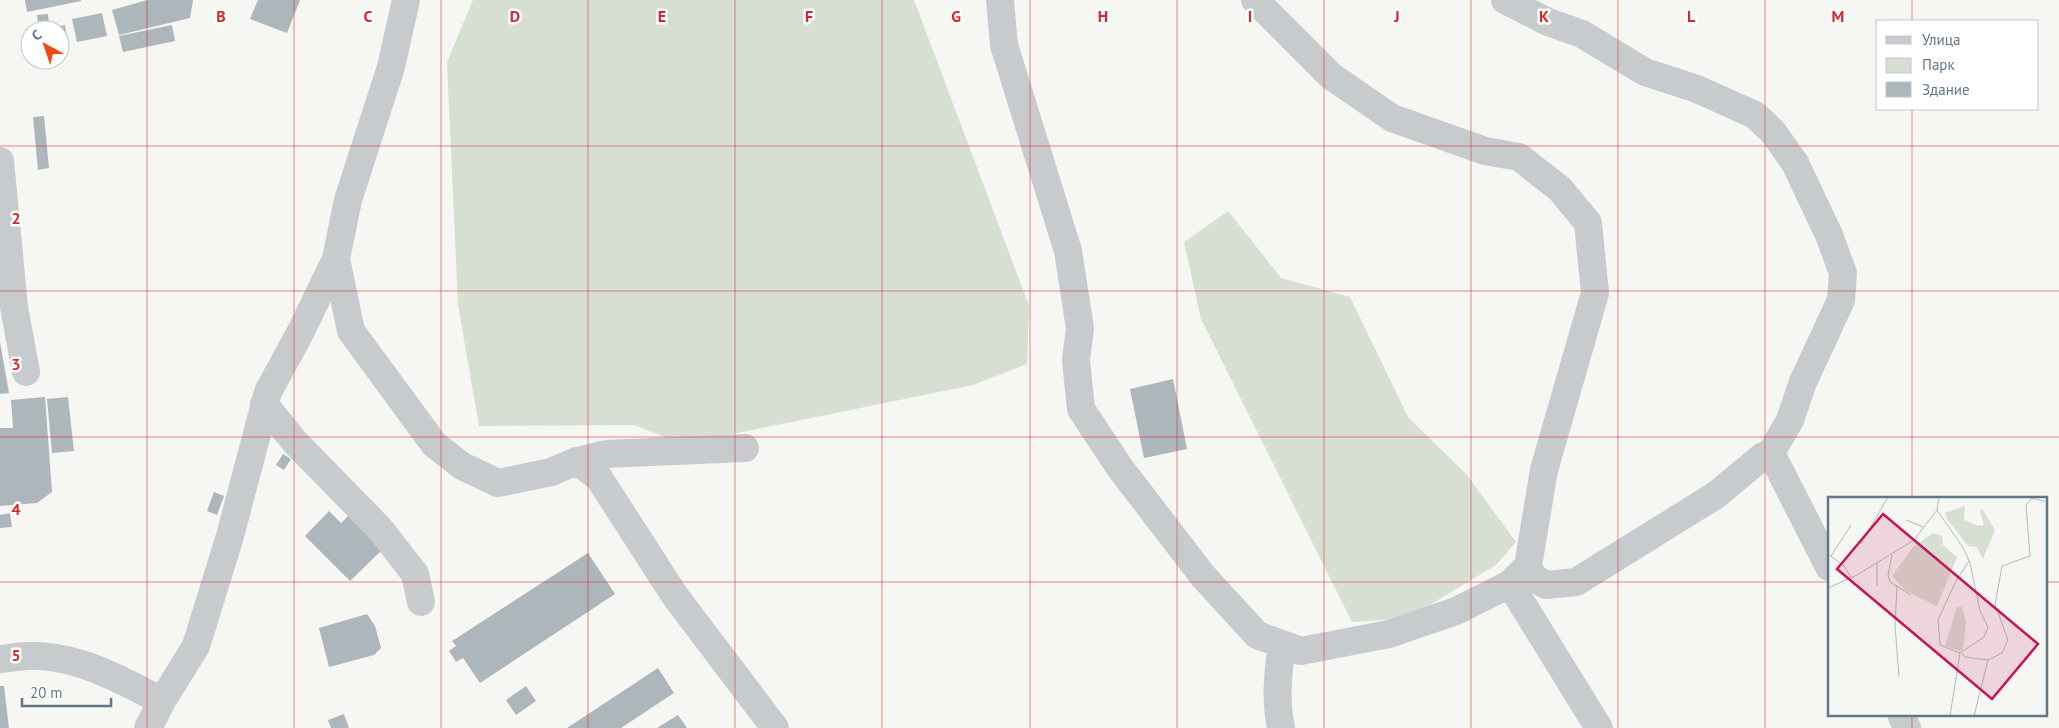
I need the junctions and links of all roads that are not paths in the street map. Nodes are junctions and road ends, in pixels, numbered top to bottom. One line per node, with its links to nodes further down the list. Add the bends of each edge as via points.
1 (406, 0): 6 (street, via 391,67 348,200)
2 (1000, 0): 15 (street, via 1004,45 1068,251 1080,328 1076,360 1081,409 1120,468 1203,576 1257,635)
3 (1255, 0): 13 (street, via 1331,76 1384,113 1485,151 1519,157 1560,189 1588,223 1594,293 1544,470)
4 (1505, 0): 10 (street, via 1548,22 1582,34 1645,72 1697,89 1755,115 1773,132 1795,163 1843,273 1841,300 1803,382 1790,420)
5 (0, 160): 7 (street, via 14,307)
6 (336, 259): 8 (street); 11 (street, via 351,331 434,444 462,466 498,483 551,472)
7 (26, 372)
8 (264, 404): 14 (street, via 295,442 380,529 415,574); 17 (street, via 230,536 196,646)
9 (745, 448): 11 (street, via 606,454)
10 (1771, 453): 12 (street); 13 (street, via 1716,495 1576,582 1546,585 1533,577)
11 (577, 460): 20 (street, via 599,478 675,596)
12 (1828, 564)
13 (1519, 575): 15 (street, via 1456,611 1389,634 1301,651); 22 (street)
14 (421, 602)
15 (1282, 644): 21 (street, via 1277,680)
16 (0, 659): 17 (street, via 38,656 80,664 104,671)
17 (162, 700): 19 (street)
18 (1902, 716): 23 (street)
19 (148, 728)
20 (775, 728)
21 (1281, 728)
22 (1599, 728)
23 (1907, 728)

